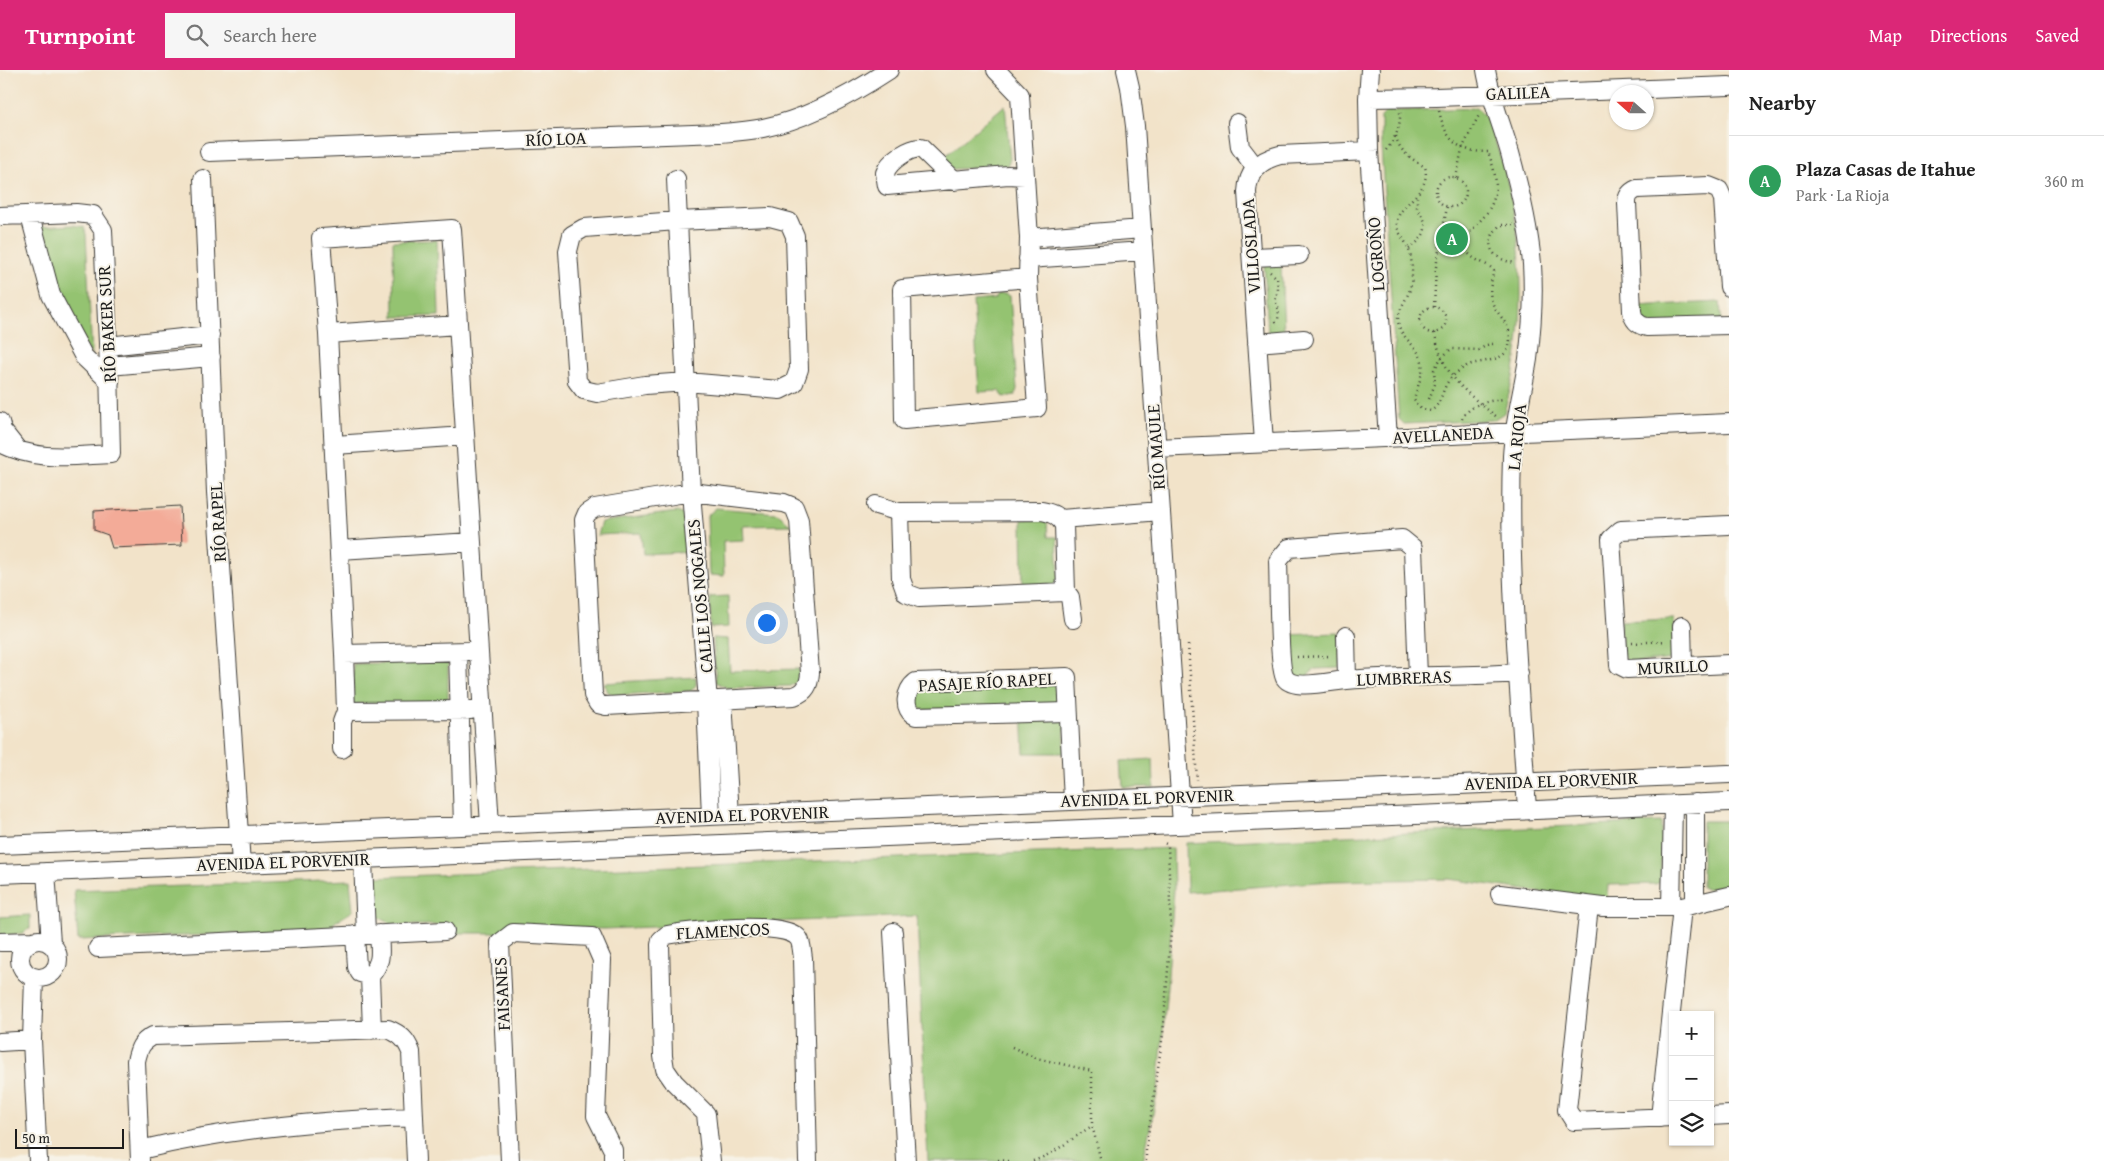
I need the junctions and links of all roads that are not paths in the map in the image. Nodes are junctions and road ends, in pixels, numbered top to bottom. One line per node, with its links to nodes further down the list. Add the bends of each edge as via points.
1 (889, 70): 12 (street, RÍO LOA, via 855,92 763,128 720,133)
2 (996, 70): 14 (street, via 1020,95)
3 (1126, 70): 21 (street, RÍO MAULE, via 1136,126)
4 (1370, 70): 9 (street, LOGROÑO)
5 (1486, 70): 8 (street, LA RIOJA)
6 (1707, 78): 7 (street, GALILEA); 8 (street, GALILEA)
7 (1729, 86)
8 (1490, 94): 9 (street, GALILEA); 41 (street, LA RIOJA, via 1509,152 1532,266 1528,358)
9 (1368, 98): 11 (street, LOGROÑO)
10 (1237, 123): 13 (street, via 1240,147)
11 (1368, 151): 13 (street, via 1280,155); 43 (street, LOGROÑO)
12 (209, 152)
13 (1256, 168): 25 (street, VILLOSLADA, via 1249,178 1247,192)
14 (1025, 176): 17 (street); 22 (street)
15 (202, 179): 32 (street, RÍO RAPEL)
16 (676, 179): 20 (street, CALLE LOS NOGALES)
17 (955, 181)
18 (0, 216): 19 (street)
19 (30, 216): 35 (street, RÍO BAKER SUR, via 94,215 103,230); 37 (street, via 52,295 84,357)
20 (677, 221): 38 (street, CALLE LOS NOGALES); 38 (street, via 584,228 572,235 568,251 577,381 584,390 597,393); 38 (street, via 770,218 788,222 795,236 799,369 794,382 780,390)
21 (1142, 229): 22 (street); 23 (street, RÍO MAULE)
22 (1029, 238): 26 (street)
23 (1143, 251): 26 (street); 47 (street, RÍO MAULE)
24 (1299, 255): 25 (street)
25 (1252, 257): 34 (street, VILLOSLADA)
26 (1028, 259): 27 (street)
27 (1028, 278): 27 (street, via 1037,408 904,420 902,289)
28 (1729, 287): 30 (street, via 1723,199 1718,190 1709,186 1637,188 1632,191 1627,203 1634,319 1647,327)
29 (458, 325): 31 (street); 31 (street, via 452,229 321,238); 42 (street)
30 (1729, 325)
31 (328, 334): 46 (street)
32 (210, 335): 35 (street); 36 (street, RÍO RAPEL)
33 (1304, 339): 34 (street)
34 (1257, 343): 45 (street, VILLOSLADA)
35 (108, 346): 37 (street, RÍO BAKER SUR)
36 (211, 357): 37 (street); 90 (street, RÍO RAPEL, via 216,492)
37 (110, 374): 48 (street, RÍO BAKER SUR, via 110,454 52,457)
38 (686, 382): 50 (street, CALLE LOS NOGALES)
39 (0, 422): 48 (street, via 2,430)
40 (1729, 423): 41 (street, AVELLANEDA)
41 (1515, 432): 43 (street, AVELLANEDA); 67 (street, LA RIOJA, via 1511,524)
42 (465, 436): 46 (street); 56 (street)
43 (1388, 438): 45 (street, AVELLANEDA)
44 (0, 443): 48 (street)
45 (1264, 443): 47 (street, AVELLANEDA)
46 (335, 445): 57 (street)
47 (1156, 448): 52 (street, RÍO MAULE)
48 (19, 452): 49 (street)
49 (0, 455)
50 (691, 492): 70 (street, CALLE LOS NOGALES); 70 (street, via 784,503 794,507 799,520 810,674 806,689 794,696); 70 (street, via 595,508 587,513 584,520 593,695 598,704 606,706)
51 (876, 505): 53 (street)
52 (1160, 511): 54 (street); 78 (street, RÍO MAULE)
53 (899, 512): 54 (street, via 1042,511); 58 (street, via 901,579 906,593 911,596)
54 (1061, 519): 58 (street, via 1065,531)
55 (1729, 525): 66 (street, MURILLO, via 1621,530 1611,539 1619,665 1627,669)
56 (472, 542): 57 (street); 62 (street)
57 (339, 550): 64 (street)
58 (1066, 592): 59 (street, via 1070,597)
59 (1073, 619)
60 (1682, 633): 66 (street)
61 (1346, 636): 69 (street)
62 (479, 651): 63 (street); 72 (street)
63 (458, 652): 64 (street); 71 (street)
64 (344, 654): 73 (street)
65 (1729, 664): 66 (street, MURILLO)
66 (1683, 666)
67 (1519, 673): 68 (street, LUMBRERAS); 77 (street, LA RIOJA)
68 (1418, 676): 69 (street, LUMBRERAS); 69 (street, LUMBRERAS, via 1413,548 1402,539 1289,548 1278,561 1284,677 1298,686)
69 (1347, 680)
70 (712, 701): 84 (street, CALLE LOS NOGALES); 85 (street, CALLE LOS NOGALES)
71 (460, 710): 72 (street); 73 (street); 89 (street)
72 (483, 710): 87 (street)
73 (346, 711): 75 (street, via 342,722)
74 (1068, 712): 74 (street, PASAJE RÍO RAPEL, via 1066,677 916,682 907,693 907,708 916,716); 79 (street)
75 (342, 749)
76 (1729, 774): 77 (street, AVENIDA EL PORVENIR)
77 (1525, 782): 78 (street, AVENIDA EL PORVENIR); 83 (street, LA RIOJA)
78 (1179, 796): 79 (street, AVENIDA EL PORVENIR); 88 (street, RÍO MAULE)
79 (1073, 800): 84 (street, AVENIDA EL PORVENIR)
80 (1729, 802): 82 (street, AVENIDA EL PORVENIR)
81 (1673, 804): 82 (street, AVENIDA EL PORVENIR); 83 (street, AVENIDA EL PORVENIR); 95 (street)
82 (1695, 804): 94 (street)
83 (1527, 810): 88 (street, AVENIDA EL PORVENIR)
84 (730, 815): 85 (street, AVENIDA EL PORVENIR)
85 (711, 816): 86 (street, AVENIDA EL PORVENIR)
86 (564, 822): 87 (street, AVENIDA EL PORVENIR); 92 (street)
87 (490, 825): 89 (street, AVENIDA EL PORVENIR)
88 (1182, 825): 92 (street, AVENIDA EL PORVENIR)
89 (463, 826): 90 (street, AVENIDA EL PORVENIR)
90 (238, 834): 91 (street, AVENIDA EL PORVENIR); 96 (street, RÍO RAPEL)
91 (0, 845)
92 (565, 850): 93 (street, AVENIDA EL PORVENIR)
93 (362, 860): 96 (street, AVENIDA EL PORVENIR); 105 (street)
94 (1695, 860): 95 (street); 102 (street)
95 (1672, 861): 102 (street)
96 (241, 864): 97 (street, AVENIDA EL PORVENIR)
97 (46, 872): 98 (street, AVENIDA EL PORVENIR); 108 (street)
98 (0, 874)
99 (1500, 894): 101 (street)
100 (1729, 896): 102 (street)
101 (1590, 906): 102 (street); 118 (street, via 1567,1110 1574,1121)
102 (1683, 906): 118 (street)
103 (445, 931): 105 (street)
104 (893, 932): 126 (street)
105 (367, 935): 109 (street); 110 (street, via 380,960); 110 (street, via 357,968 360,973)
106 (33, 941): 107 (street); 108 (street); 111 (street, via 23,948 20,960 24,971)
107 (0, 942)
108 (51, 943): 111 (street, via 58,955 57,968 47,977)
109 (98, 948)
110 (370, 976): 112 (street)
111 (34, 978): 113 (street)
112 (372, 1030): 117 (street, via 388,1030 407,1041 411,1052); 119 (street, via 152,1036 144,1040 136,1060)
113 (32, 1040): 114 (street); 120 (street)
114 (0, 1042)
115 (1714, 1116): 116 (street)
116 (1729, 1116)
117 (414, 1117): 119 (street, via 300,1123 196,1138); 121 (street)
118 (1666, 1118)
119 (140, 1156)
120 (38, 1161)
121 (416, 1161)
122 (510, 1161): 123 (street, FAISANES, via 500,943 513,933 592,937 602,960 596,1116 613,1150)
123 (613, 1161)
124 (711, 1161): 125 (street, FLAMENCOS, via 706,1114 665,1069 661,940 667,934 765,926 786,930 800,939)
125 (808, 1161)
126 (906, 1161)

